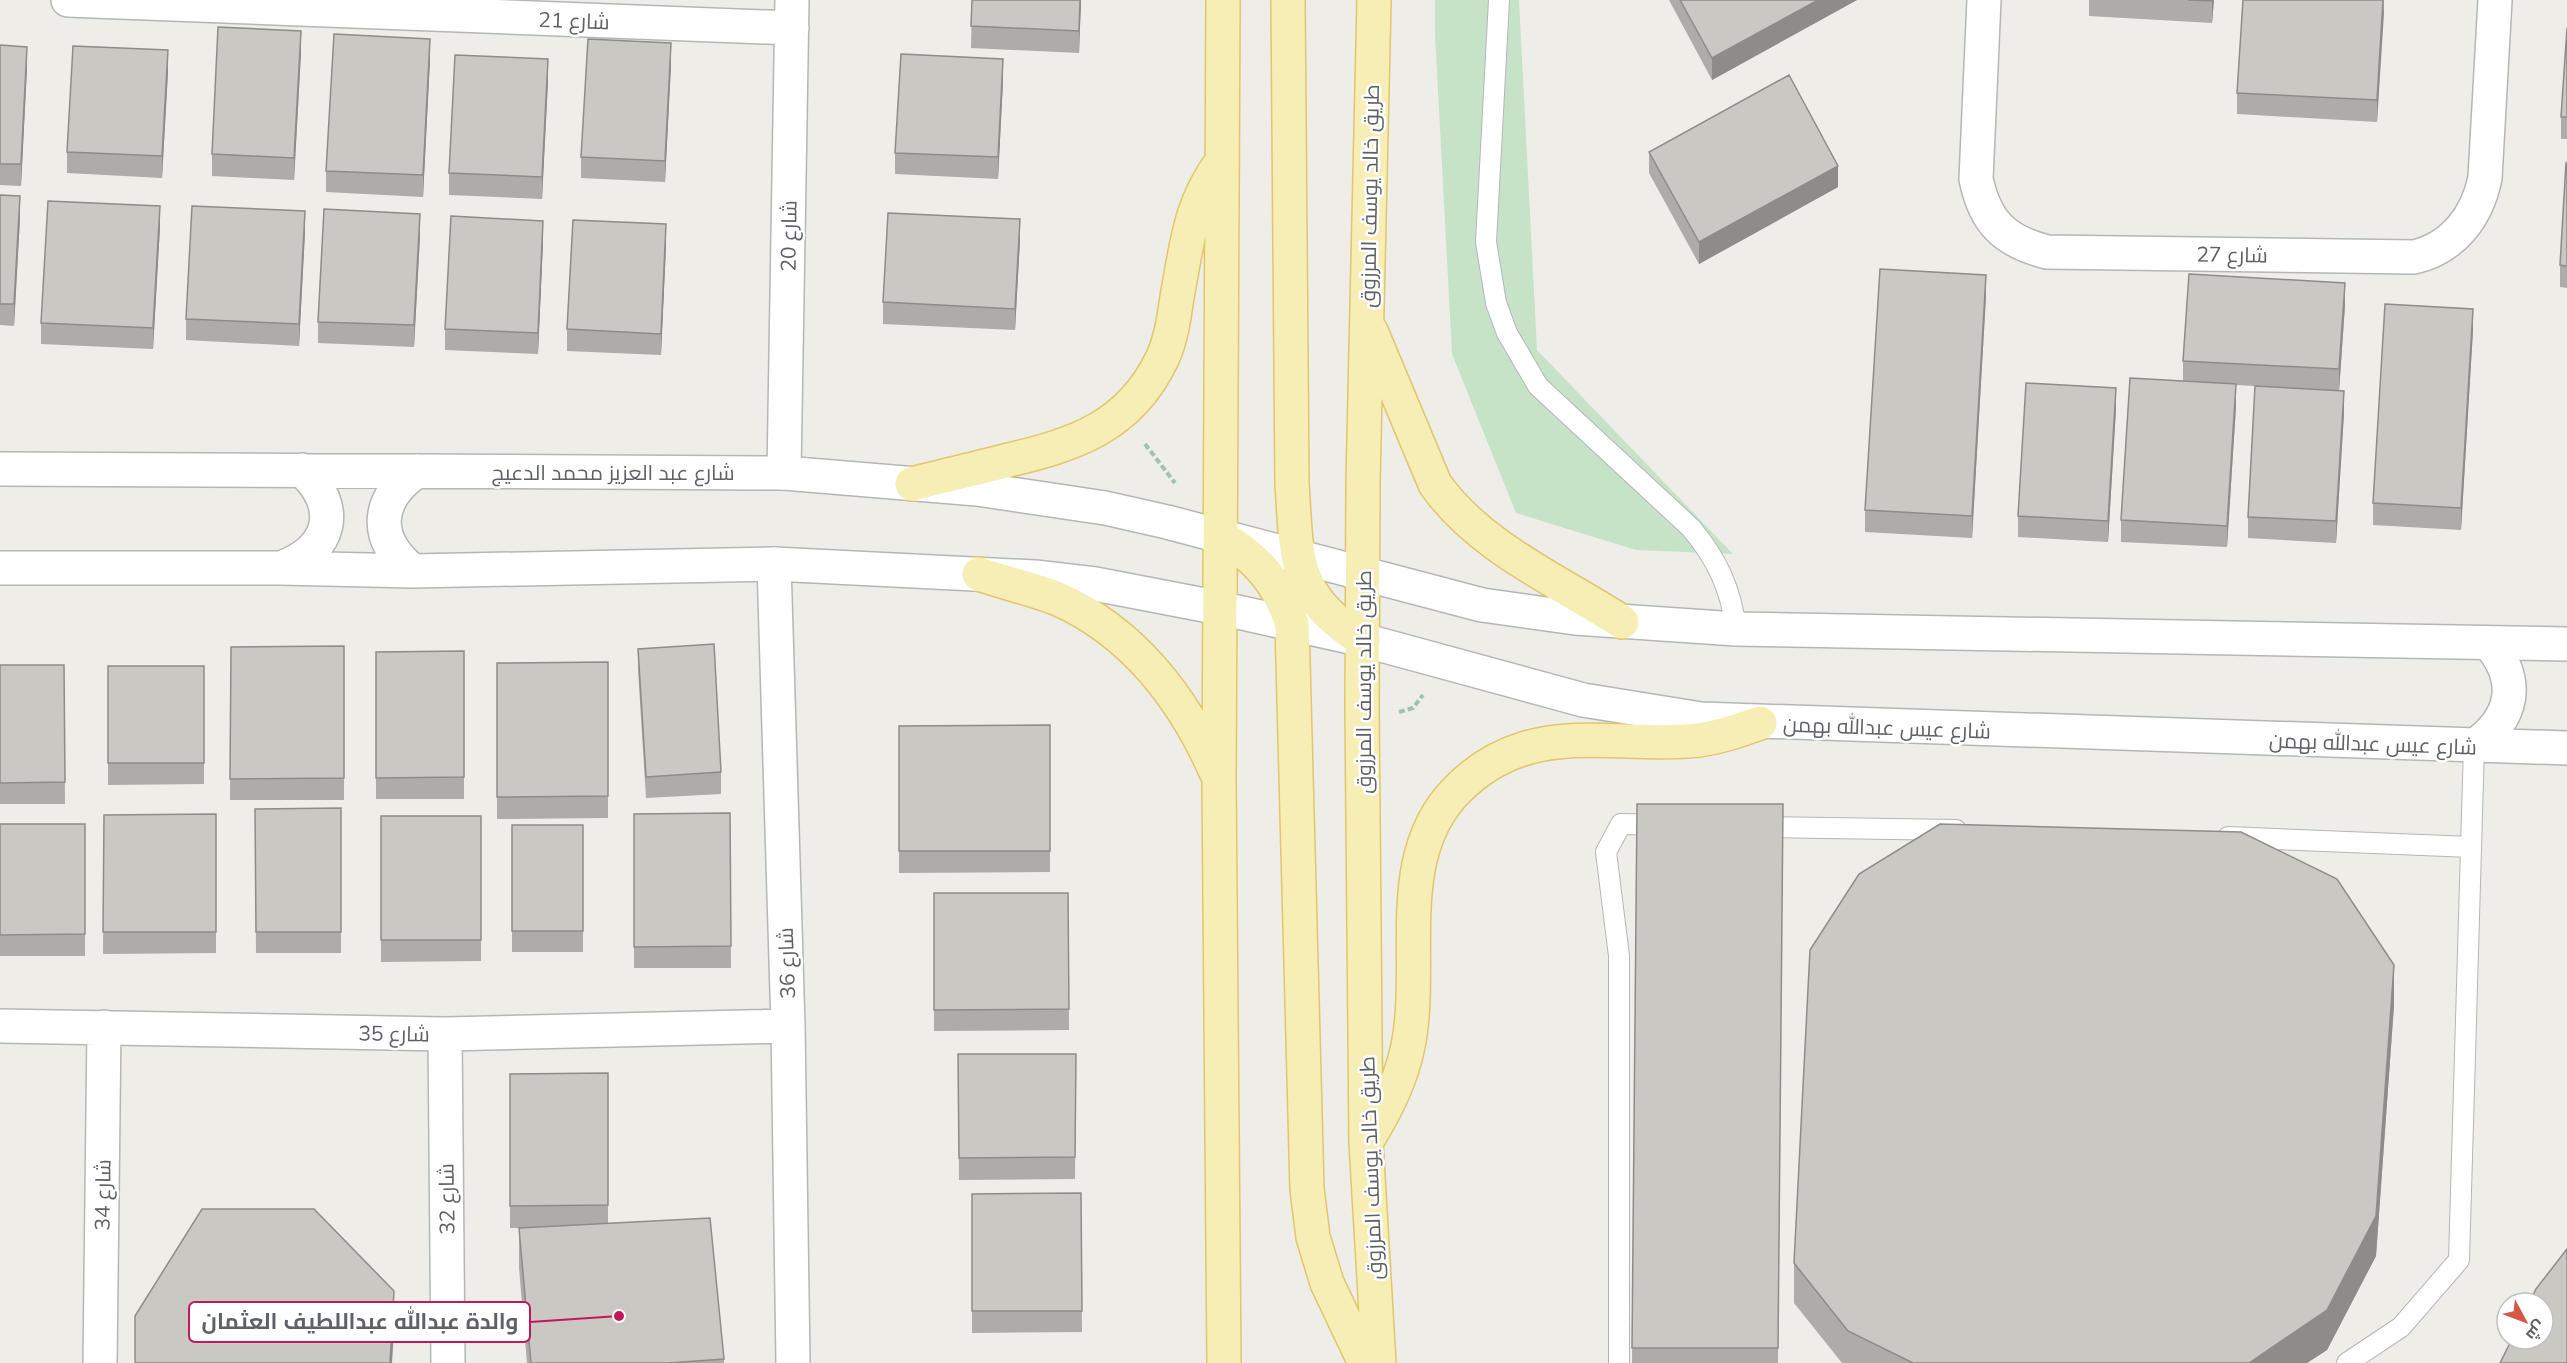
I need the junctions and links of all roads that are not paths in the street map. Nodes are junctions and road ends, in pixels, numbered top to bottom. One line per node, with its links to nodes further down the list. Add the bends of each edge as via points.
1 (68, 0): 8 (street, شارع 21)
2 (1223, 0): 9 (main road)
3 (1288, 0): 17 (main road, via 1292,484)
4 (1374, 0): 10 (main road, طريق خالد يوسف المرزوق)
5 (1499, 0): 27 (lane, via 1486,242 1496,303 1506,333 1538,387 1706,546 1727,585)
6 (1984, 0): 7 (street, شارع 27, via 1976,179 1989,218 2017,242 2047,252 2414,257 2444,245 2468,221 2480,199 2485,178)
7 (2495, 0)
8 (792, 14): 14 (street, شارع 20)
9 (1222, 161): 15 (main road, via 1205,183 1194,208 1163,358 1149,382 1121,414 1088,437 1062,447); 16 (main road)
10 (1366, 320): 23 (main road, طريق خالد يوسف المرزوق); 25 (main road, via 1436,484 1447,500 1476,529)
11 (0, 469): 12 (street, شارع عبد العزيز محمد الدعيج)
12 (302, 470): 13 (street, شارع عبد العزيز محمد الدعيج); 20 (street, via 318,485 326,505 326,526 310,554)
13 (417, 471): 14 (street, شارع عبد العزيز محمد الدعيج); 21 (street, via 400,483 388,499 383,520 386,540 396,558)
14 (784, 473): 15 (street, شارع عبد العزيز محمد الدعيج)
15 (912, 484): 16 (street, شارع عبد العزيز محمد الدعيج, via 1052,499)
16 (1220, 537): 17 (street); 24 (main road); 26 (main road, via 1245,552 1266,572 1278,588)
17 (1297, 557): 23 (street); 28 (main road, via 1302,575 1320,605)
18 (774, 564): 21 (street); 22 (street); 41 (street, شارع 36)
19 (0, 568): 20 (street)
20 (281, 568): 21 (street)
21 (412, 572)
22 (979, 574): 24 (street, via 1095,584); 34 (main road, via 1058,599 1095,620 1127,645 1182,706)
23 (1363, 575): 25 (street, via 1482,605); 28 (main road, طريق خالد يوسف المرزوق)
24 (1220, 608): 26 (street, شارع عيس عبدالله بهمن); 34 (main road)
25 (1622, 622): 27 (street)
26 (1292, 624): 28 (street, شارع عيس عبدالله بهمن); 49 (main road, via 1307,1189 1313,1237 1327,1283)
27 (1736, 629): 29 (street)
28 (1363, 640): 31 (street, شارع عيس عبدالله بهمن, via 1583,700 1641,711); 44 (main road, طريق خالد يوسف المرزوق)
29 (2489, 643): 30 (street); 32 (street, via 2507,672 2507,707 2500,723)
30 (2567, 644)
31 (1760, 723): 32 (street, شارع عيس عبدالله بهمن); 44 (main road, via 1699,740 1552,742 1524,748 1496,759 1450,797 1422,848 1416,878 1408,1046 1398,1080)
32 (2474, 746): 33 (street, شارع عيس عبدالله بهمن); 39 (lane)
33 (2567, 748)
34 (1219, 781): 48 (main road)
35 (1678, 825): 51 (lane, via 1621,824 1606,852 1619,956)
36 (1736, 826): 37 (lane)
37 (1980, 831)
38 (2214, 836): 39 (lane)
39 (2471, 847): 52 (lane, via 2459,1260 2401,1327)
40 (0, 1026): 42 (street, شارع 35)
41 (788, 1026): 43 (street, شارع 35); 47 (street, شارع 36)
42 (104, 1027): 43 (street, شارع 35); 45 (street, شارع 34)
43 (445, 1034): 46 (street, شارع 32)
44 (1366, 1143): 50 (main road, طريق خالد يوسف المرزوق)
45 (100, 1363)
46 (448, 1363)
47 (793, 1363)
48 (1224, 1363)
49 (1365, 1363)
50 (1380, 1363)
51 (1619, 1363)
52 (2347, 1363)

